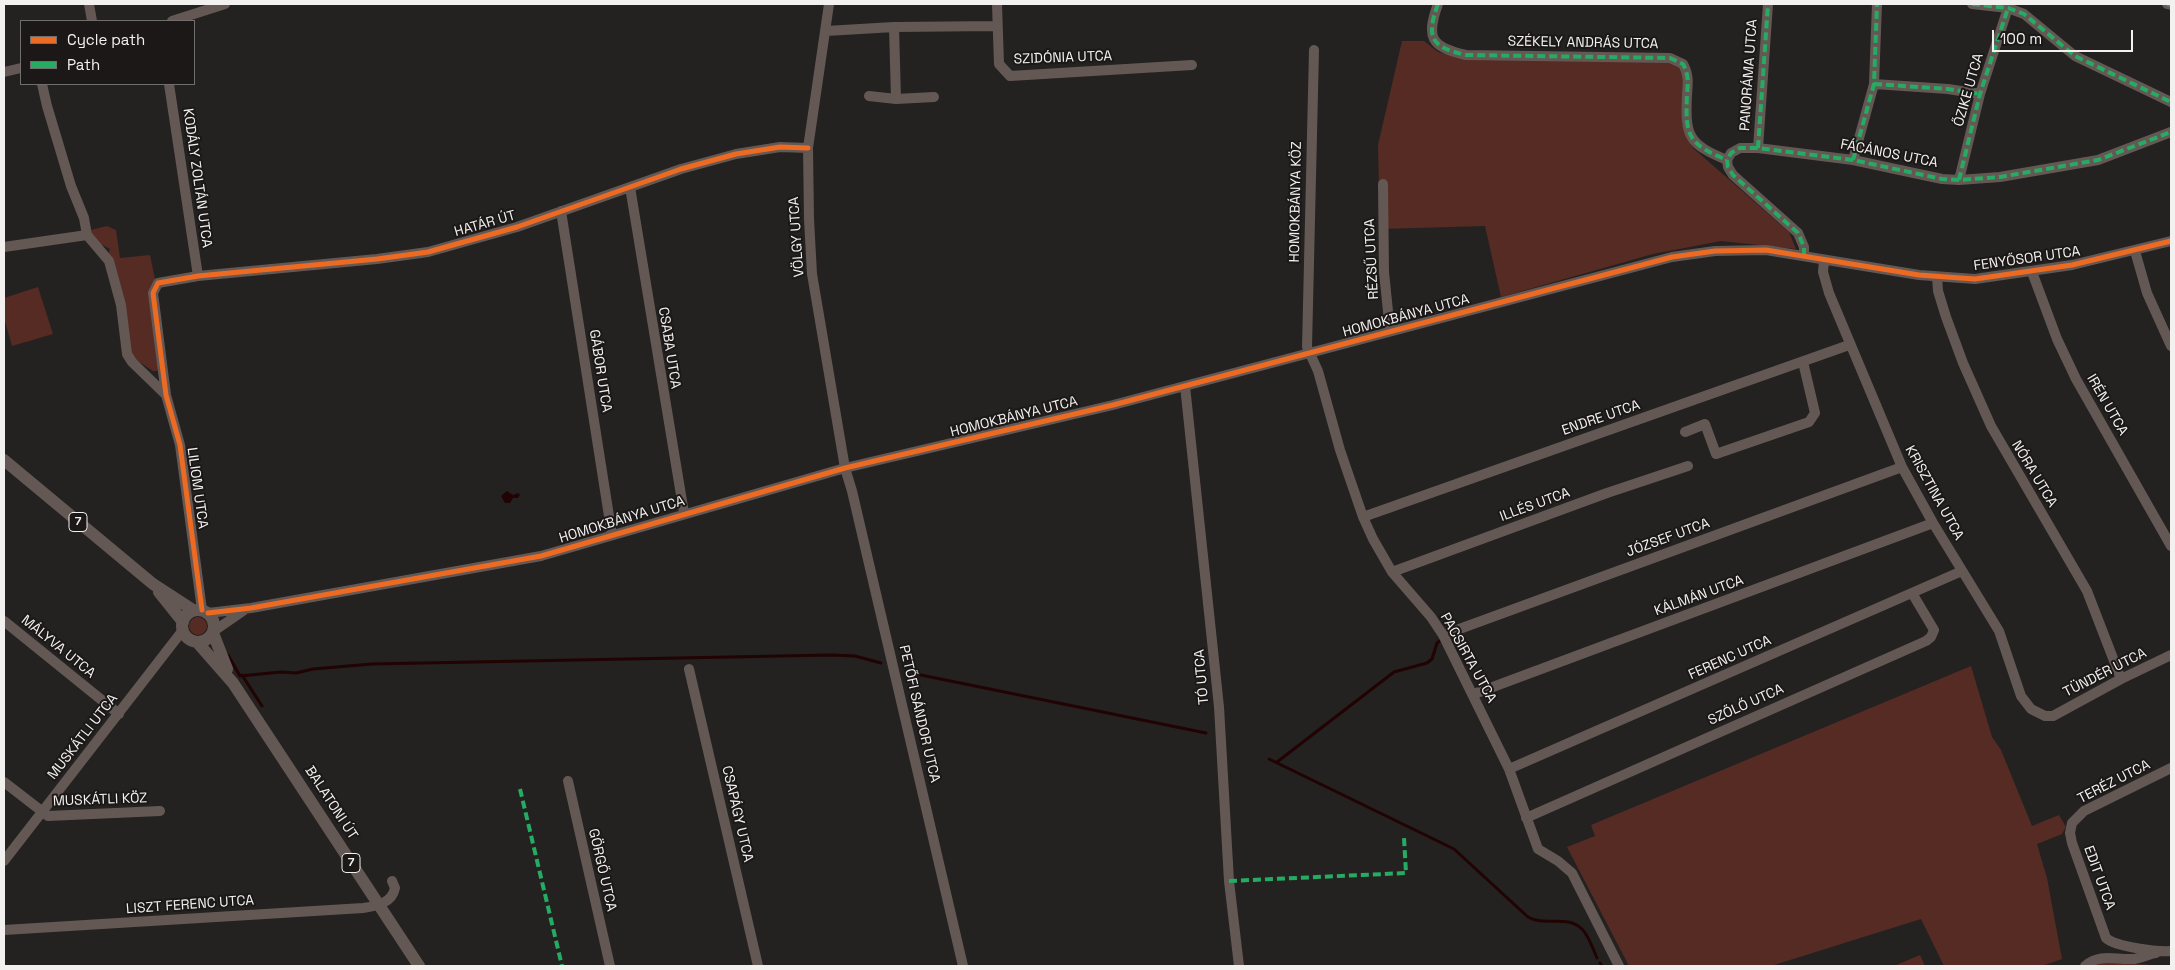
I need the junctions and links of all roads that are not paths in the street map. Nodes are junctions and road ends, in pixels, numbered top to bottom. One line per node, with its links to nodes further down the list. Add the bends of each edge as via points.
1 (89, 4): 13 (street)
2 (226, 4): 11 (street)
3 (829, 4): 17 (street, VÖLGY UTCA)
4 (998, 4): 15 (street, SZIDÓNIA UTCA)
5 (1438, 4): 33 (street, SZÉKELY ANDRÁS UTCA, via 1430,24 1432,36 1441,47 1451,52 1466,55 1670,58 1683,64 1688,74 1688,132 1696,144)
6 (1768, 4): 32 (street, PANORÁMA UTCA)
7 (1877, 4): 22 (street)
8 (1972, 4): 12 (street)
9 (2167, 4): 10 (street)
10 (2171, 5)
11 (208, 6): 14 (street)
12 (2008, 8): 25 (street, ŐZIKE UTCA); 29 (street, via 2024,14 2075,56)
13 (92, 20)
14 (174, 20)
15 (997, 26): 16 (street); 19 (street, SZIDÓNIA UTCA, via 998,64 1010,76)
16 (894, 27): 17 (street); 28 (street)
17 (826, 31): 31 (street, VÖLGY UTCA)
18 (1314, 50): 52 (street, HOMOKBÁNYA KÖZ, via 1306,347)
19 (1192, 65)
20 (20, 68): 21 (street)
21 (4, 72)
22 (1874, 84): 25 (street); 34 (street)
23 (42, 85): 39 (street, LILIOM UTCA)
24 (169, 85): 46 (street, KODÁLY ZOLTÁN UTCA)
25 (1980, 94): 35 (street, ŐZIKE UTCA)
26 (870, 96): 28 (street)
27 (934, 97): 28 (street)
28 (896, 99)
29 (2171, 102)
30 (2171, 132): 35 (street, FÁCÁNOS UTCA, via 2098,160 2000,177)
31 (808, 148): 37 (street, HATÁR ÚT, via 780,147 736,154); 60 (street, VÖLGY UTCA, via 812,274)
32 (1758, 148): 33 (street, FÁCÁNOS UTCA, via 1740,148 1731,153); 34 (street, FÁCÁNOS UTCA)
33 (1728, 160): 43 (street, via 1733,175 1798,233 1804,246)
34 (1853, 160): 35 (street, FÁCÁNOS UTCA)
35 (1959, 180)
36 (1383, 184): 49 (street, RÉZSŰ UTCA, via 1384,272)
37 (630, 187): 38 (street, HATÁR ÚT); 61 (street, CSABA UTCA)
38 (561, 211): 46 (street, HATÁR ÚT, via 517,227 419,254); 64 (street, GÁBOR UTCA)
39 (87, 235): 41 (street); 55 (street, LILIOM UTCA, via 109,261 127,354)
40 (2171, 241): 42 (street, FENYŐSOR UTCA)
41 (4, 246)
42 (2135, 251): 45 (street, FENYŐSOR UTCA); 51 (street, via 2147,293)
43 (1804, 256): 44 (street, HOMOKBÁNYA UTCA); 49 (street, HOMOKBÁNYA UTCA, via 1741,250 1672,257)
44 (1824, 260): 47 (street, FENYŐSOR UTCA); 50 (street, KRISZTINA UTCA, via 1823,272 1829,293)
45 (2032, 272): 47 (street, FENYŐSOR UTCA, via 1975,279); 65 (street, IRÉN UTCA, via 2076,379)
46 (198, 276): 48 (street, HATÁR ÚT)
47 (1937, 277): 79 (street, NÓRA UTCA, via 1946,317 1982,408 2003,450 2087,591)
48 (158, 283): 55 (street, LILIOM UTCA, via 153,293)
49 (1390, 331): 52 (street, HOMOKBÁNYA UTCA)
50 (1849, 345): 53 (street, ENDRE UTCA); 59 (street, KRISZTINA UTCA)
51 (2171, 346)
52 (1310, 353): 54 (street, HOMOKBÁNYA UTCA); 62 (street, PACSIRTA UTCA)
53 (1803, 362): 56 (street, via 1815,412 1809,422 1716,454 1705,424); 62 (street, ENDRE UTCA)
54 (1185, 386): 60 (street, HOMOKBÁNYA UTCA, via 1006,432); 102 (street, TÓ UTCA, via 1219,707 1229,881)
55 (166, 395): 71 (street, LILIOM UTCA, via 180,445)
56 (1685, 432)
57 (4, 460): 68 (main road, 7)
58 (1688, 466): 67 (street, ILLÉS UTCA)
59 (1902, 467): 63 (street, KRISZTINA UTCA); 75 (street, JÓZSEF UTCA)
60 (845, 468): 61 (street, HOMOKBÁNYA UTCA); 101 (street, PETŐFI SÁNDOR UTCA)
61 (684, 513): 64 (street, HOMOKBÁNYA UTCA)
62 (1363, 517): 67 (street, PACSIRTA UTCA)
63 (1933, 523): 66 (street, KRISZTINA UTCA); 81 (street, KÁLMÁN UTCA)
64 (612, 535): 70 (street, HOMOKBÁNYA UTCA, via 515,561)
65 (2171, 546)
66 (1962, 571): 69 (street, FERENC UTCA); 83 (street, KRISZTINA UTCA, via 1999,631 2026,704 2037,714)
67 (1392, 572): 75 (street, PACSIRTA UTCA)
68 (153, 584): 71 (main road, 7); 73 (main road, 7)
69 (1912, 593): 85 (street, FERENC UTCA); 90 (street, SZŐLŐ UTCA, via 1934,630 1926,640)
70 (251, 608): 71 (street, HOMOKBÁNYA UTCA); 74 (street, HOMOKBÁNYA UTCA)
71 (201, 611): 73 (main road, via 186,615); 74 (main road, 7, via 213,620)
72 (4, 621): 82 (street, MÁLYVA UTCA)
73 (183, 626): 76 (main road, 7, via 186,636); 82 (street, MUSKÁTLI UTCA)
74 (213, 632): 76 (main road); 80 (main road, BALATONI ÚT / 7)
75 (1443, 635): 81 (street, PACSIRTA UTCA)
76 (197, 642): 80 (main road, BALATONI ÚT / 7)
77 (2171, 655): 79 (street, TÜNDÉR UTCA)
78 (689, 669): 100 (street, CSAPÁGY UTCA)
79 (2122, 678): 83 (street, TÜNDÉR UTCA)
80 (233, 683): 94 (main road, BALATONI ÚT / 7)
81 (1474, 694): 85 (street, PACSIRTA UTCA)
82 (119, 714): 89 (street, MUSKÁTLI UTCA)
83 (2053, 716)
84 (2171, 768): 91 (street, TERÉZ UTCA, via 2084,811)
85 (1509, 769): 90 (street, PACSIRTA UTCA)
86 (568, 781): 99 (street, GÖRGŐ UTCA)
87 (4, 782): 89 (street)
88 (160, 811): 89 (street, MUSKÁTLI KÖZ, via 54,817)
89 (42, 813): 92 (street, MUSKÁTLI UTCA)
90 (1526, 818): 103 (street, PACSIRTA UTCA, via 1540,852 1565,866 1577,881)
91 (2072, 823): 97 (street, EDIT UTCA, via 2072,843 2106,938)
92 (4, 861)
93 (392, 881): 94 (street, via 394,893)
94 (379, 905): 95 (street, LISZT FERENC UTCA); 98 (main road, BALATONI ÚT / 7)
95 (4, 930)
96 (2171, 951): 97 (street)
97 (2160, 952): 104 (street, via 2135,959 2102,957)
98 (419, 966)
99 (610, 966)
100 (758, 966)
101 (963, 966)
102 (1239, 966)
103 (1619, 966)
104 (2085, 966)

